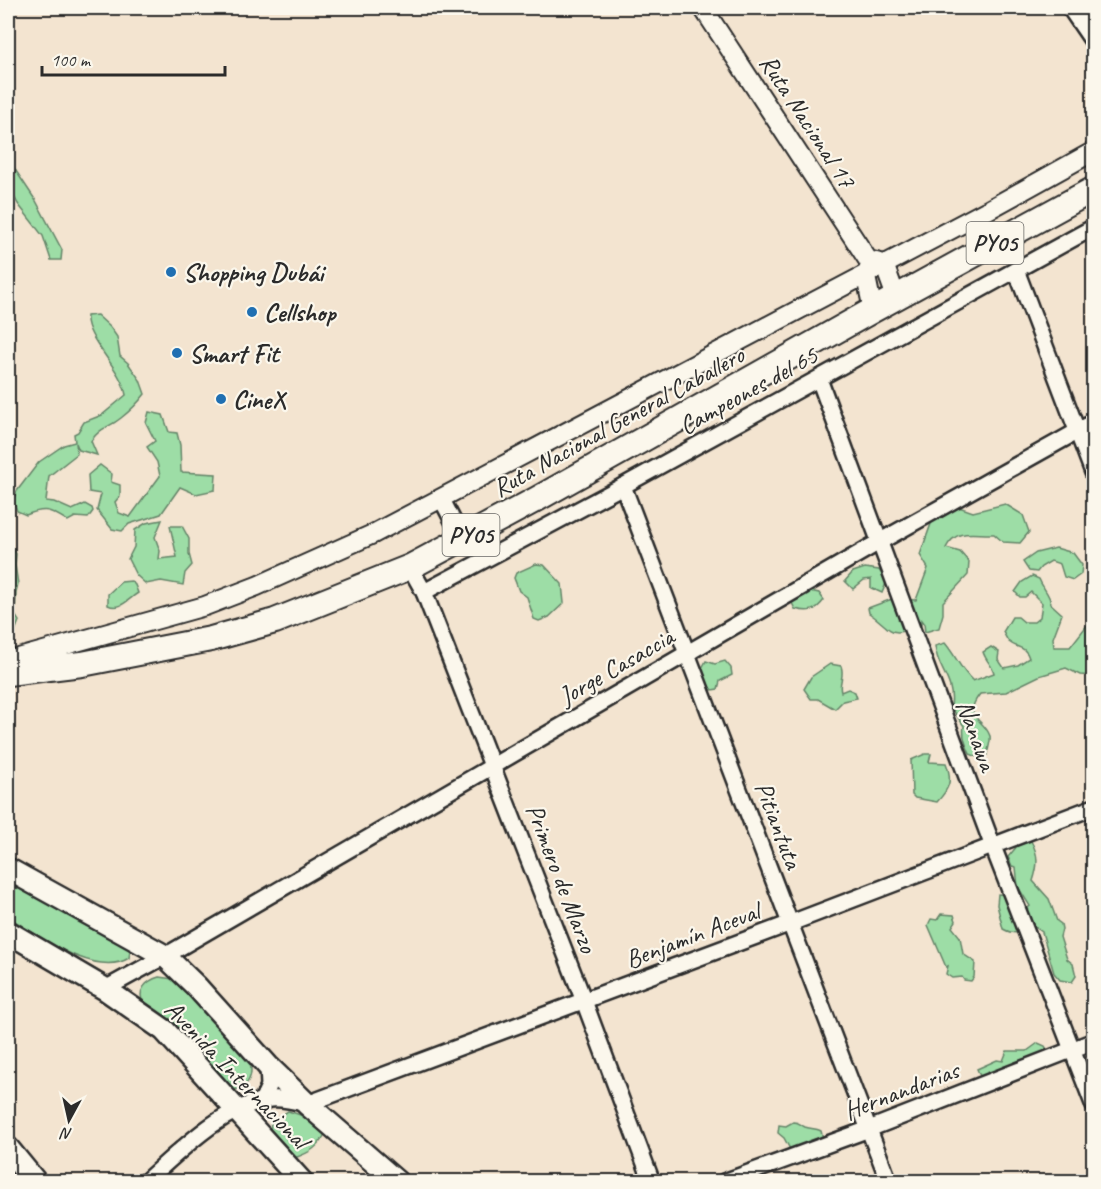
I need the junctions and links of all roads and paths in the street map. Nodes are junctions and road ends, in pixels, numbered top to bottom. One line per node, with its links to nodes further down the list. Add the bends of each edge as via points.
1 (703, 8): 7 (street, Ruta Nacional 17)
2 (1070, 8): 3 (street)
3 (1094, 43)
4 (1094, 151): 7 (street)
5 (1094, 189): 9 (highway, Ruta Nacional General Caballero / PY05)
6 (1094, 227): 8 (street, Campeones del 65)
7 (874, 266): 9 (street, Ruta Nacional 17); 10 (street, Ruta Nacional 17, via 866,277); 16 (street)
8 (1016, 270): 11 (street, Campeones del 65); 13 (street)
9 (896, 297): 10 (highway, Ruta Nacional General Caballero / PY05)
10 (873, 310): 17 (highway, Ruta Nacional General Caballero / PY05)
11 (819, 379): 15 (street, Campeones del 65); 18 (street, Nanawa)
12 (1094, 422): 13 (street, Jorge Casaccia)
13 (1077, 431): 14 (street); 18 (street, Jorge Casaccia)
14 (1094, 476)
15 (623, 486): 20 (street, Campeones del 65); 21 (street, Pitiantuta)
16 (441, 498): 17 (street); 22 (street, via 373,534 205,606)
17 (463, 540): 19 (highway, Ruta Nacional General Caballero / PY05)
18 (879, 542): 21 (street, Jorge Casaccia); 26 (street, Nanawa)
19 (410, 567): 20 (street, Primero de Marzo); 23 (highway, Ruta Nacional General Caballero / PY05, via 275,621 211,639 82,664)
20 (424, 592): 24 (street, Primero de Marzo)
21 (687, 653): 24 (street, Jorge Casaccia); 28 (street, Pitiantuta)
22 (8, 662)
23 (8, 673)
24 (492, 766): 30 (street, Jorge Casaccia); 32 (street, Primero de Marzo)
25 (1094, 807): 26 (street, Benjamín Aceval)
26 (992, 844): 28 (street, Benjamín Aceval); 34 (street, Nanawa)
27 (8, 869): 30 (main road)
28 (791, 923): 32 (street, Benjamín Aceval); 40 (street, Pitiantuta)
29 (8, 932): 31 (main road, Avenida Internacional)
30 (165, 956): 31 (street, Jorge Casaccia); 35 (main road)
31 (105, 989): 39 (main road, Avenida Internacional, via 164,1029)
32 (584, 1001): 37 (street, Benjamín Aceval); 46 (street, Primero de Marzo)
33 (1094, 1041): 34 (street, Hernandarias)
34 (1071, 1049): 38 (street, Nanawa); 40 (street, Hernandarias)
35 (268, 1066): 36 (street, via 269,1086); 37 (main road)
36 (262, 1101): 37 (street); 39 (street)
37 (307, 1104): 45 (main road)
38 (1094, 1106)
39 (239, 1110): 43 (street, via 209,1126); 44 (main road, Avenida Internacional)
40 (869, 1129): 47 (street, Hernandarias); 48 (street, Pitiantuta)
41 (8, 1149): 42 (main road)
42 (35, 1182)
43 (145, 1182)
44 (302, 1182)
45 (397, 1182)
46 (652, 1182)
47 (724, 1182)
48 (889, 1182)

